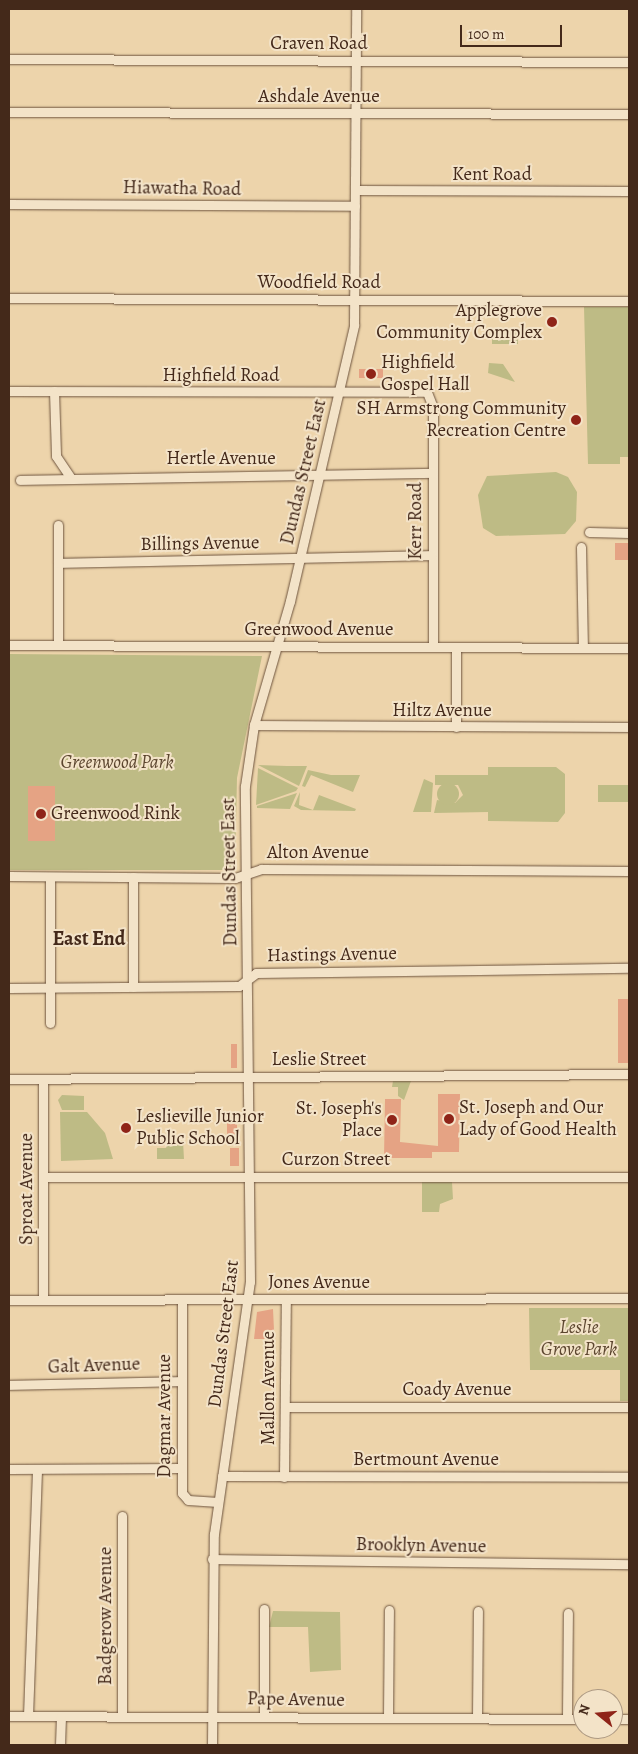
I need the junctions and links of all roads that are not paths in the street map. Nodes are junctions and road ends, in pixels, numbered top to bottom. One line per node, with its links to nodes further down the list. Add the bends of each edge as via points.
1 (356, 9): 3 (street, Dundas Street East)
2 (9, 59): 3 (street, Craven Road)
3 (356, 60): 4 (street, Craven Road); 6 (street, Dundas Street East)
4 (629, 62)
5 (9, 112): 6 (street, Ashdale Avenue)
6 (354, 113): 7 (street, Ashdale Avenue); 8 (street, Dundas Street East)
7 (629, 114)
8 (355, 190): 9 (street, Kent Road); 11 (street, Dundas Street East)
9 (629, 191)
10 (9, 204): 11 (street, Hiawatha Road)
11 (355, 206): 13 (street, Dundas Street East)
12 (9, 298): 13 (street, Woodfield Road)
13 (354, 299): 14 (street, Woodfield Road); 16 (street, Dundas Street East, via 354,325)
14 (629, 301)
15 (9, 391): 17 (street, Highfield Road)
16 (340, 391): 17 (street, Highfield Road); 18 (street, Highfield Road, via 421,390); 19 (street, Dundas Street East)
17 (54, 392): 21 (street, via 56,456)
18 (430, 396): 20 (street, Kerr Road)
19 (320, 473): 20 (street, Hertle Avenue); 21 (street, Hertle Avenue); 28 (street, Dundas Street East)
20 (433, 473): 27 (street, Kerr Road)
21 (70, 477): 22 (street, Hertle Avenue)
22 (20, 480)
23 (58, 525): 29 (street)
24 (589, 532): 25 (street)
25 (629, 533)
26 (581, 547): 35 (street)
27 (432, 555): 28 (street, Billings Avenue); 33 (street, Kerr Road)
28 (300, 558): 29 (street, Billings Avenue); 32 (street, Dundas Street East)
29 (58, 563): 31 (street)
30 (9, 645): 31 (street, Greenwood Avenue)
31 (58, 645): 32 (street, Greenwood Avenue)
32 (277, 646): 33 (street, Greenwood Avenue); 37 (street, Dundas Street East)
33 (433, 647): 34 (street, Greenwood Avenue)
34 (456, 647): 35 (street, Greenwood Avenue); 38 (street)
35 (583, 647): 36 (street, Greenwood Avenue)
36 (629, 648)
37 (254, 725): 38 (street, Hiltz Avenue); 41 (street, Dundas Street East, via 245,786)
38 (456, 727): 39 (street, Hiltz Avenue)
39 (629, 728)
40 (629, 871): 41 (street, Alton Avenue, via 261,869)
41 (246, 873): 44 (street, Alton Avenue, via 234,878); 46 (street, Dundas Street East)
42 (9, 876): 43 (street, Alton Avenue)
43 (50, 877): 44 (street, Alton Avenue); 49 (street)
44 (133, 877): 47 (street)
45 (629, 968): 46 (street, Hastings Avenue, via 258,973)
46 (247, 979): 47 (street, Hastings Avenue, via 239,986); 52 (street, Dundas Street East)
47 (133, 987): 49 (street, Hastings Avenue)
48 (9, 988): 49 (street, Hastings Avenue)
49 (50, 988): 50 (street)
50 (50, 1023)
51 (625, 1074): 52 (street, Leslie Street)
52 (249, 1077): 54 (street, Leslie Street); 55 (street, Dundas Street East)
53 (9, 1079): 54 (street, Leslie Street)
54 (43, 1079): 56 (street, Sproat Avenue)
55 (250, 1176): 56 (street, Curzon Street); 57 (street, Curzon Street); 59 (street, Dundas Street East)
56 (44, 1177): 62 (street, Sproat Avenue)
57 (629, 1177)
58 (629, 1298): 60 (street, Jones Avenue)
59 (248, 1299): 60 (street, Jones Avenue); 63 (street, Jones Avenue); 71 (street, Dundas Street East)
60 (286, 1299): 67 (street, Mallon Avenue)
61 (9, 1300): 62 (street, Jones Avenue)
62 (43, 1300): 63 (street, Jones Avenue)
63 (182, 1300): 64 (street, Dagmar Avenue)
64 (181, 1380): 65 (street, Galt Avenue); 68 (street, Dagmar Avenue)
65 (9, 1385)
66 (629, 1406): 67 (street, Coady Avenue)
67 (285, 1407): 73 (street, Mallon Avenue)
68 (181, 1468): 70 (street); 74 (street, Dagmar Avenue, via 184,1498)
69 (9, 1469): 70 (street)
70 (37, 1469): 83 (street)
71 (222, 1476): 73 (street, Bertmount Avenue); 74 (street, Dundas Street East)
72 (629, 1476): 73 (street, Bertmount Avenue)
73 (284, 1477)
74 (218, 1502): 76 (street, Dundas Street East)
75 (122, 1516): 85 (street, Badgerow Avenue)
76 (212, 1559): 77 (street, Brooklyn Avenue); 86 (street, Dundas Street East)
77 (629, 1564)
78 (264, 1609): 87 (street)
79 (389, 1610): 88 (street)
80 (478, 1611): 89 (street)
81 (568, 1613): 90 (street)
82 (9, 1716): 83 (street, Pape Avenue)
83 (28, 1716): 84 (street, Pape Avenue)
84 (61, 1716): 85 (street, Pape Avenue); 92 (street)
85 (122, 1716): 86 (street, Pape Avenue)
86 (212, 1716): 87 (street, Pape Avenue); 93 (street, Dundas Street East)
87 (264, 1716): 88 (street, Pape Avenue)
88 (388, 1717): 89 (street, Pape Avenue)
89 (476, 1718): 90 (street, Pape Avenue)
90 (567, 1718): 91 (street, Pape Avenue)
91 (573, 1718)
92 (60, 1745)
93 (212, 1745)

